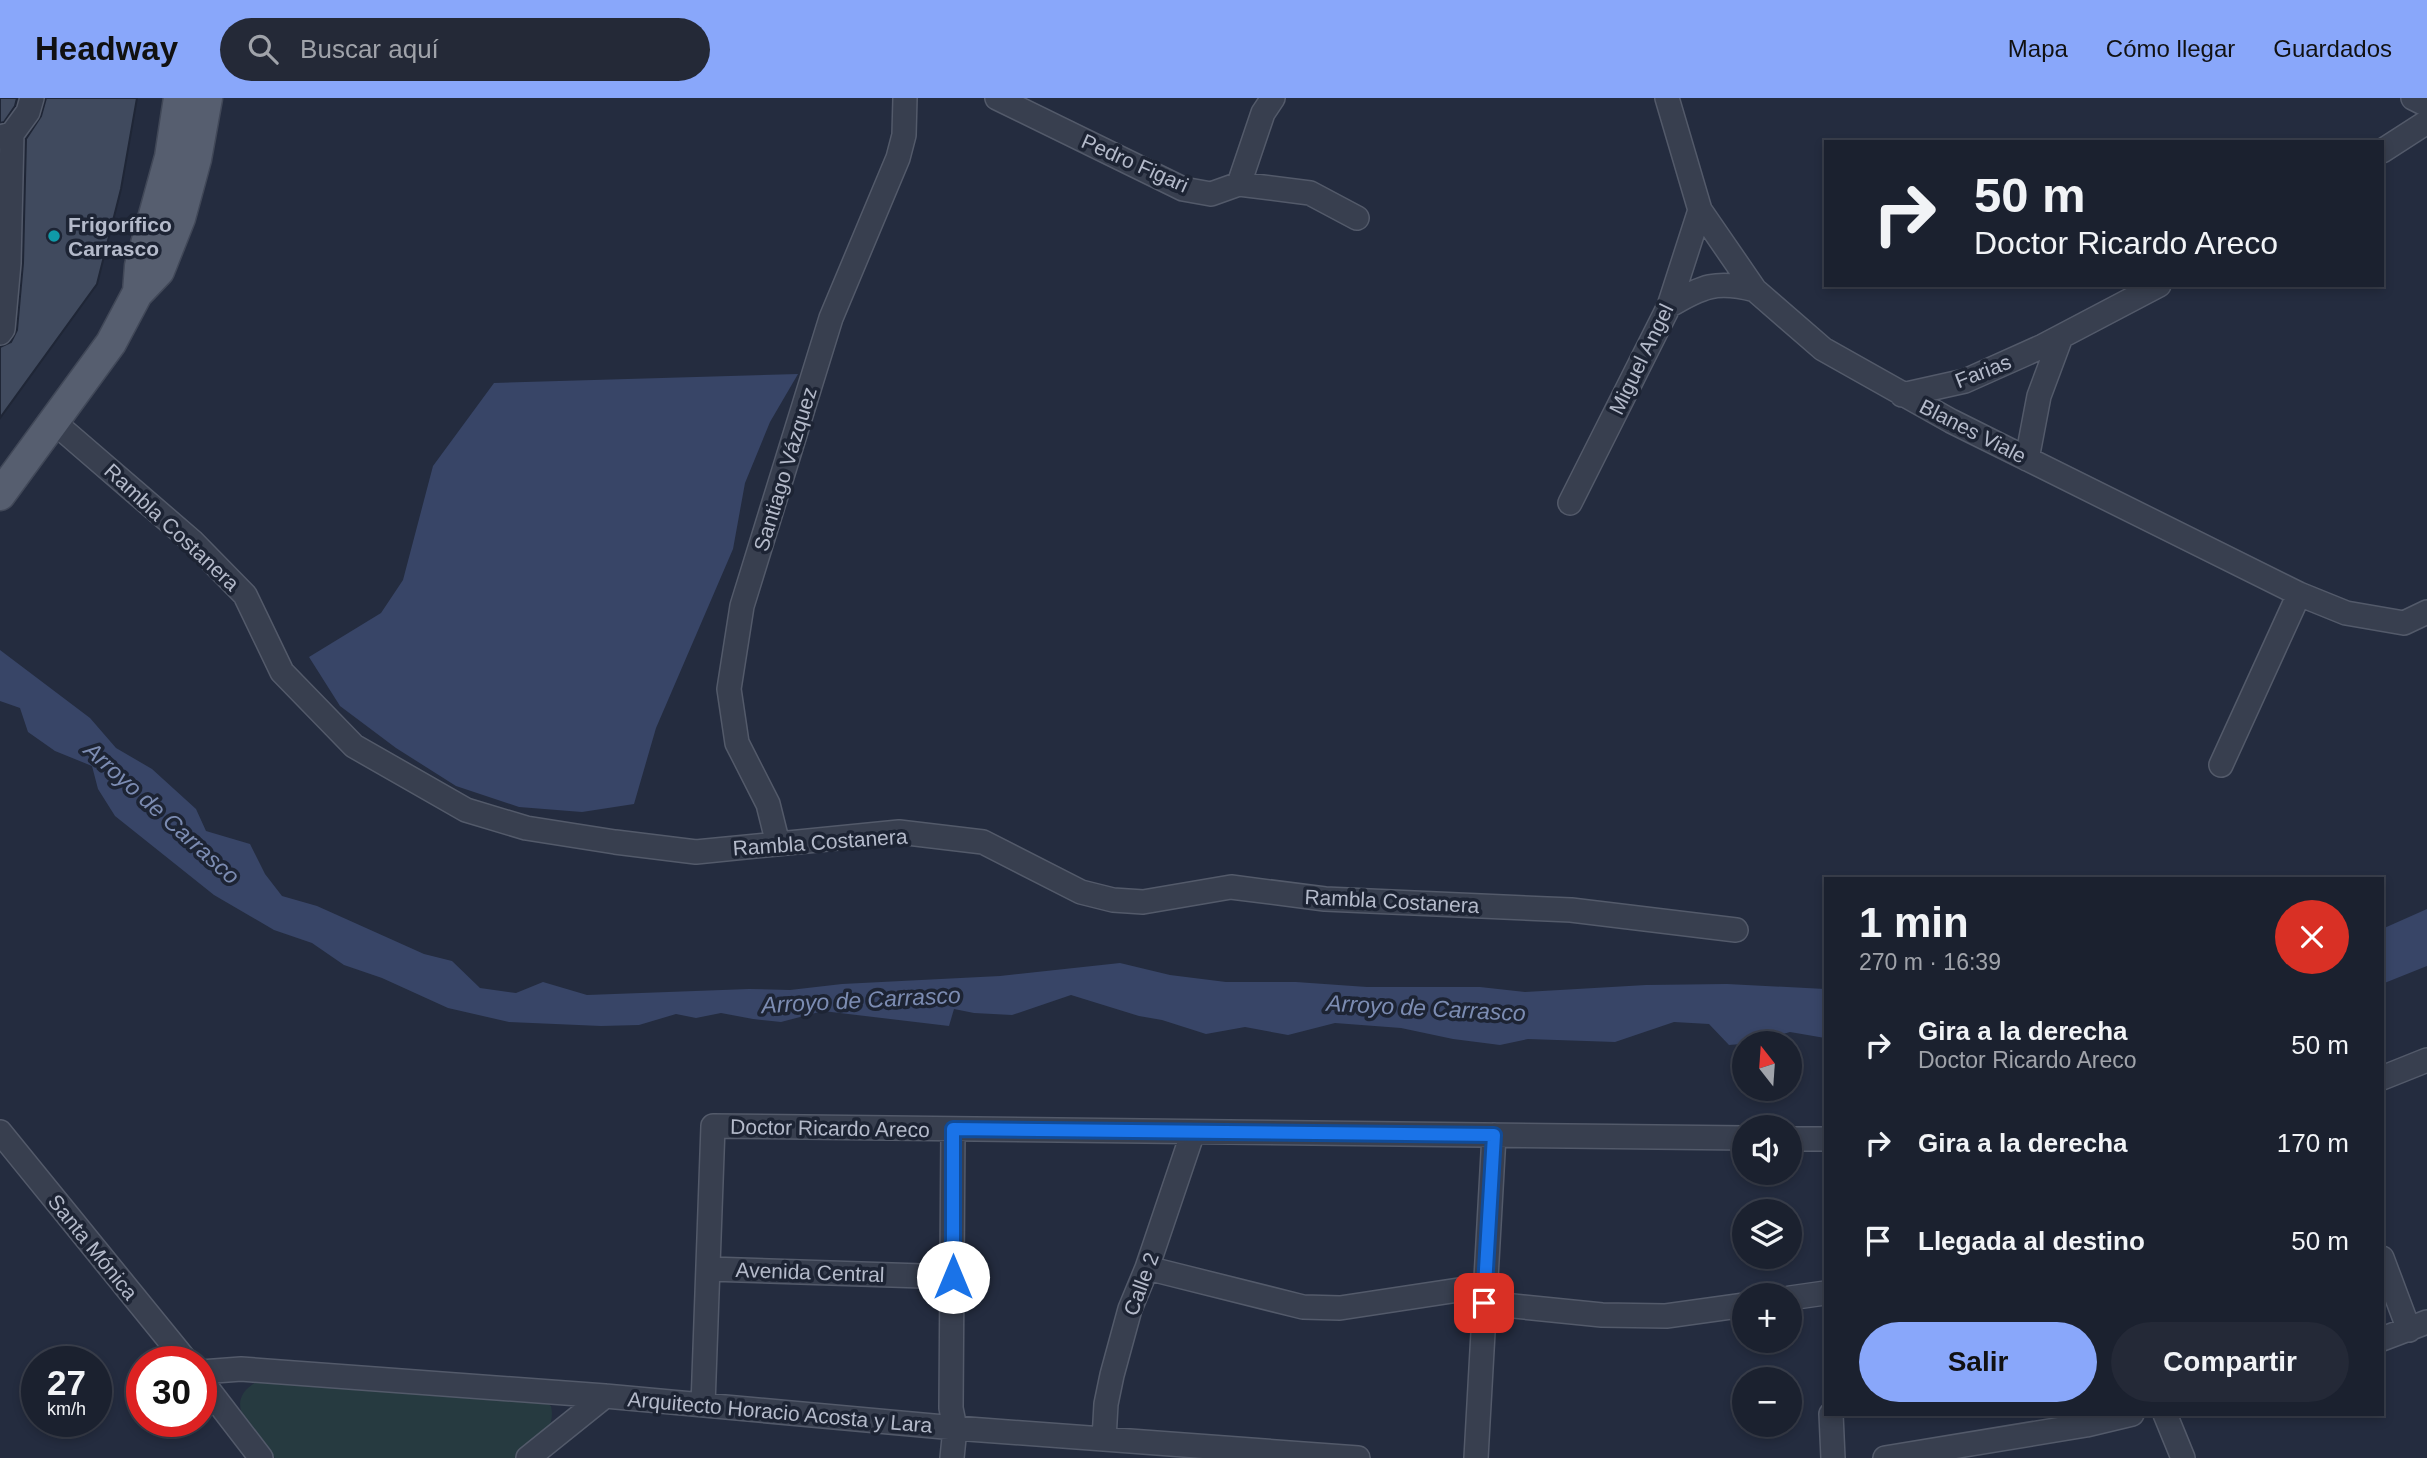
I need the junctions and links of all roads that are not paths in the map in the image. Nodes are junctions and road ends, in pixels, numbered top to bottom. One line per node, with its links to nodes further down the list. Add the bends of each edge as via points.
1 (32, 98): 11 (street, via 27,112)
2 (179, 98): 18 (main road, via 170,157 140,266)
3 (207, 98): 18 (main road, via 180,218 159,271)
4 (905, 98): 30 (street, Santiago Vázquez, via 898,158 831,318 742,606 729,689 737,743 768,804)
5 (997, 98): 13 (street, Pedro Figari, via 1183,188 1210,194)
6 (1273, 98): 13 (street, via 1263,113)
7 (1667, 98): 14 (street, Blanes Viale)
8 (2413, 98): 9 (street)
9 (2427, 104)
10 (2427, 122): 12 (street)
11 (6, 136): 20 (street, via 9,263)
12 (2384, 150)
13 (1239, 184): 15 (street, Pedro Figari, via 1310,193)
14 (1700, 210): 17 (street, Blanes Viale); 19 (street, Miguel Angel)
15 (1357, 218)
16 (2155, 287): 21 (street, Farias)
17 (1755, 290): 19 (street, via 1731,284 1711,286); 22 (street, Blanes Viale, via 1823,349)
18 (137, 294): 23 (main road, via 111,343)
19 (1669, 306): 26 (street, Miguel Angel)
20 (0, 333)
21 (2061, 337): 22 (street, Farias, via 1965,381); 24 (street, Farias, via 2039,396)
22 (1902, 395): 24 (street, Blanes Viale)
23 (55, 423): 25 (main road); 30 (street, Rambla Costanera, via 193,542 245,595 282,672 354,746 401,774 466,810 526,828 696,852)
24 (2027, 459): 27 (street, Blanes Viale)
25 (0, 495)
26 (1570, 503)
27 (2299, 594): 28 (street, Blanes Viale, via 2346,613 2404,623); 29 (street)
28 (2427, 612)
29 (2221, 765)
30 (778, 844): 31 (street, Rambla Costanera, via 899,832 983,842 1081,892 1113,900 1143,902 1231,887 1325,899 1571,911)
31 (1737, 930)
32 (2427, 1060): 33 (street)
33 (2384, 1077)
34 (953, 1129): 36 (street, Doctor Ricardo Areco); 43 (street, Doctor Ricardo Areco, via 713,1126); 44 (street)
35 (0, 1132): 51 (street, Santa Mónica)
36 (1193, 1132): 37 (street, Doctor Ricardo Areco); 42 (street, Calle 2)
37 (1494, 1135): 38 (street, Doctor Ricardo Areco); 46 (street)
38 (1732, 1139)
39 (1802, 1139): 40 (street)
40 (1824, 1139)
41 (2384, 1262): 49 (street)
42 (1147, 1268): 46 (street, via 1303,1307 1340,1308); 60 (street, Calle 2, via 1130,1309)
43 (710, 1269): 44 (street, Avenida Central); 55 (street)
44 (953, 1277): 59 (street, via 951,1408)
45 (1824, 1293): 47 (street)
46 (1485, 1294): 48 (street, via 1602,1315 1666,1316); 65 (street)
47 (1802, 1296)
48 (1732, 1307)
49 (2418, 1326): 50 (street)
50 (2384, 1338)
51 (174, 1346)
52 (217, 1371): 53 (street, Arquitecto Horacio Acosta y Lara)
53 (605, 1396): 55 (street, Arquitecto Horacio Acosta y Lara); 62 (street)
54 (217, 1401): 61 (street)
55 (703, 1405): 59 (street, Arquitecto Horacio Acosta y Lara)
56 (1831, 1416): 66 (street)
57 (2124, 1416): 67 (street)
58 (2166, 1416): 68 (street)
59 (955, 1428): 60 (street, Arquitecto Horacio Acosta y Lara); 63 (street)
60 (1095, 1445): 64 (street, Arquitecto Horacio Acosta y Lara)
61 (261, 1458)
62 (528, 1458)
63 (952, 1458)
64 (1358, 1458)
65 (1476, 1458)
66 (1833, 1458)
67 (1885, 1458)
68 (2183, 1458)

